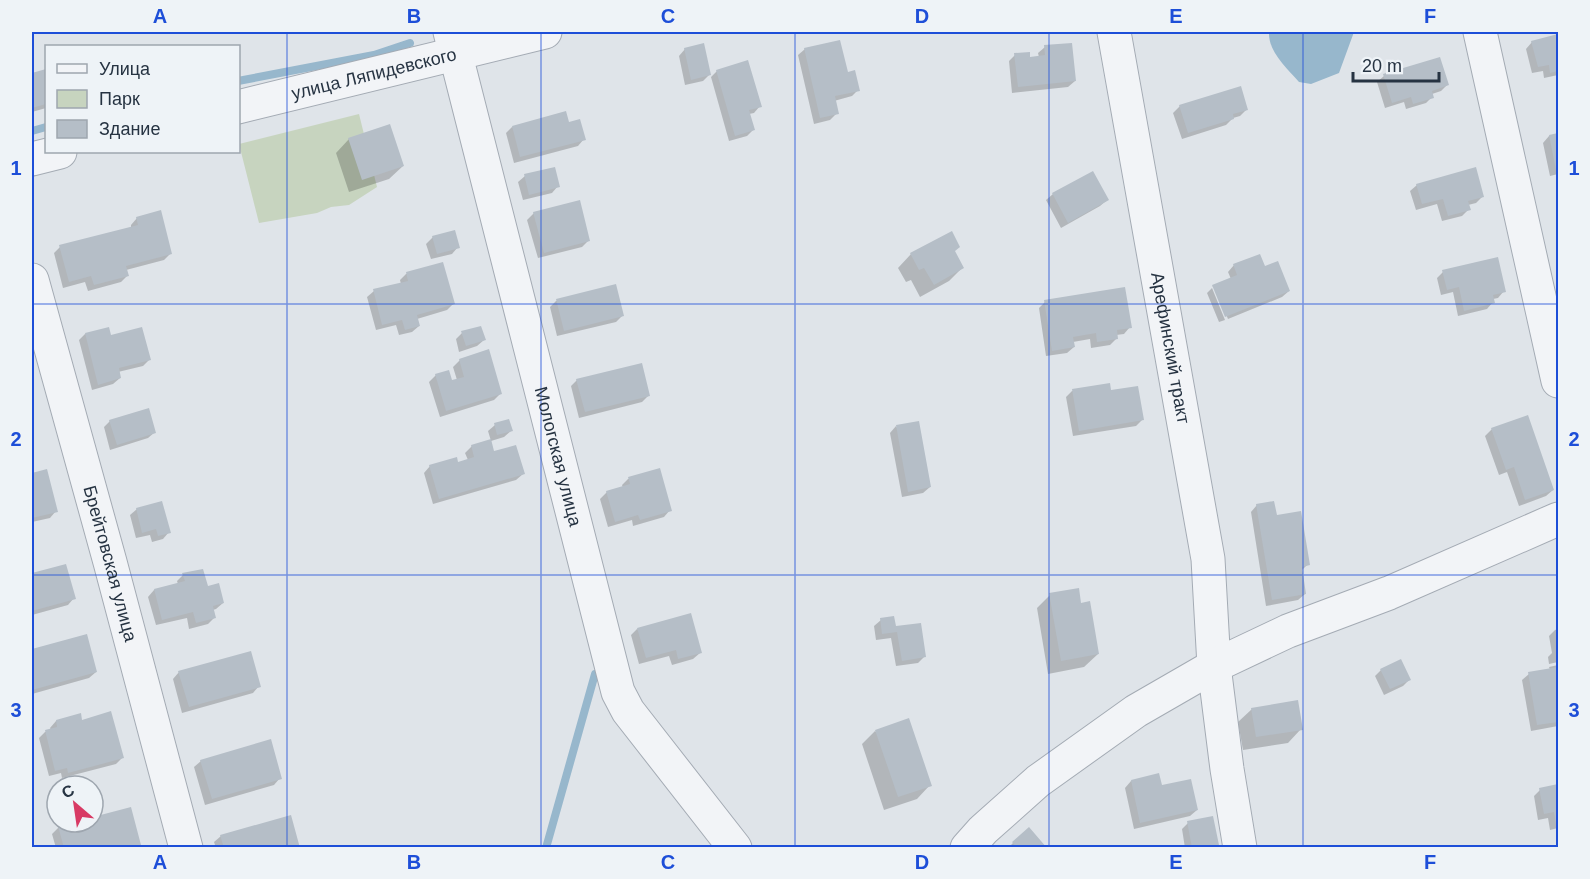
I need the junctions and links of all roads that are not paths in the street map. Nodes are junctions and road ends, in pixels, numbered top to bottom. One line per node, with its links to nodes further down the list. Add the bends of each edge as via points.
1 (544, 32): 4 (street, улица Ляпидевского)
2 (1114, 32): 11 (street, Арефинский тракт, via 1208,559)
3 (1480, 32): 9 (street)
4 (453, 42): 5 (street, улица Ляпидевского); 13 (street, Мологская улица, via 618,692 628,711)
5 (240, 105)
6 (56, 153): 7 (street)
7 (32, 159)
8 (32, 280): 12 (street, Брейтовская улица)
9 (1558, 381)
10 (1558, 519): 11 (street, via 1389,593 1288,631)
11 (1214, 666): 14 (street, via 1136,711 1038,781); 15 (street, Арефинский тракт)
12 (186, 848)
13 (735, 848)
14 (967, 848)
15 (1240, 848)

